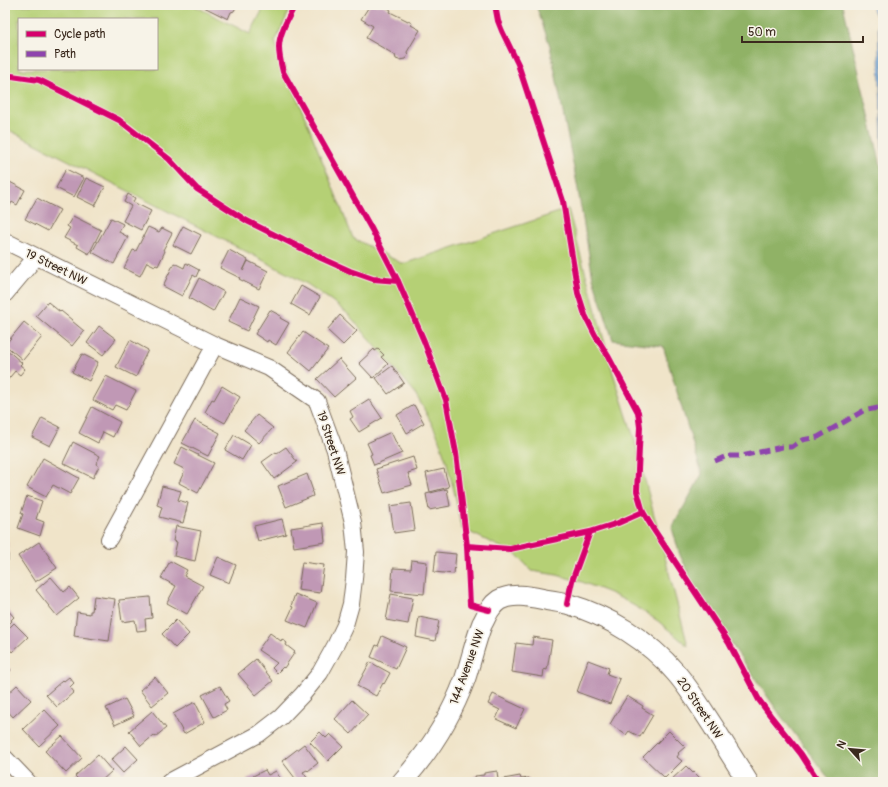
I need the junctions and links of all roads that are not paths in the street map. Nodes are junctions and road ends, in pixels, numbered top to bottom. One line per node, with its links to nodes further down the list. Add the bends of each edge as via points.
1 (5, 241): 2 (street, 19 Street NW)
2 (36, 257): 3 (street); 4 (street, 19 Street NW)
3 (5, 294)
4 (215, 345): 5 (street); 9 (street, 19 Street NW, via 269,368 317,401 335,450 353,522 356,552 354,579 345,625 320,673 303,694 281,717 259,734)
5 (109, 539)
6 (489, 610): 10 (street, 144 Avenue NW, via 450,713 435,740); 11 (street, 20 Street NW, via 498,600 519,596 532,597 580,608 623,628 642,641 676,672)
7 (5, 758): 8 (street)
8 (28, 782)
9 (170, 782)
10 (402, 782)
11 (748, 782)

